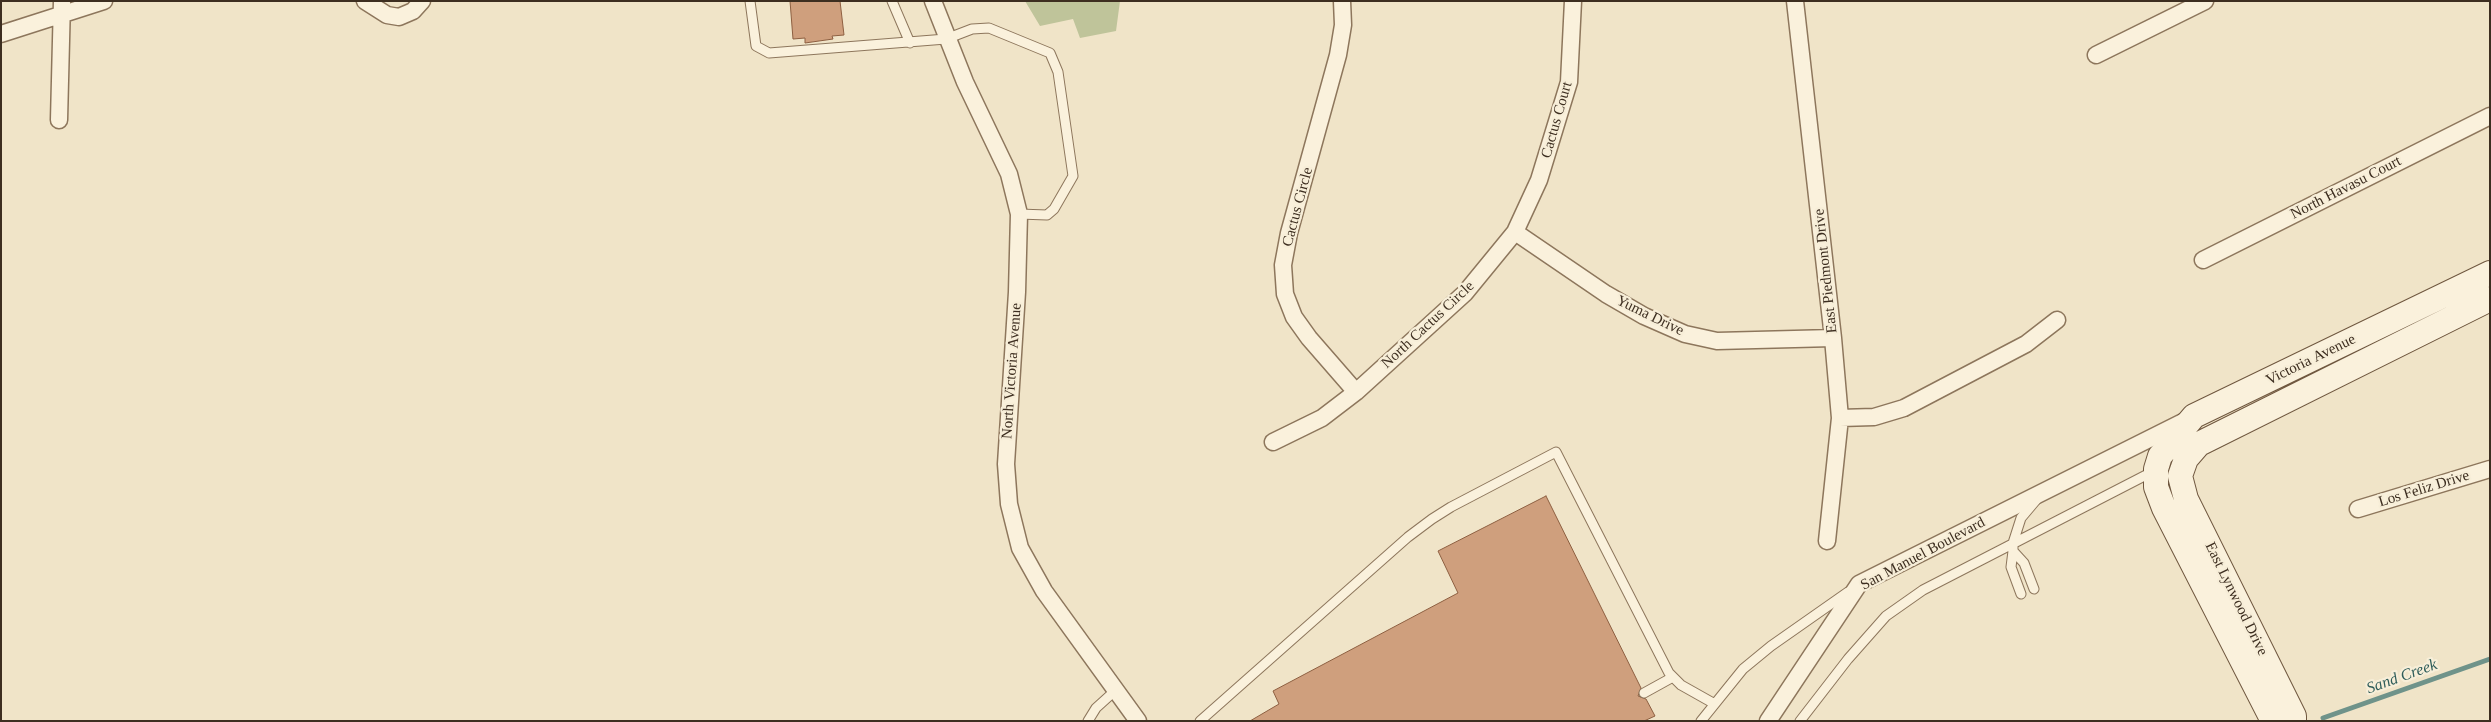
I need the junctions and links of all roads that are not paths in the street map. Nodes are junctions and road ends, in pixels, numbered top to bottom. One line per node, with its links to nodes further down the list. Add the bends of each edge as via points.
1 (104, 1): 11 (street)
2 (365, 1): 3 (street, via 387,15 399,17 413,11)
3 (422, 1)
4 (750, 1): 14 (lane, via 756,46 769,53)
5 (892, 1): 14 (lane)
6 (933, 1): 13 (street, North Victoria Avenue)
7 (1342, 1): 25 (street, Cactus Circle, via 1343,24 1338,54 1283,265 1285,294 1294,317)
8 (1573, 1): 19 (street, Cactus Court, via 1570,82 1539,180)
9 (1796, 1): 24 (street, East Piedmont Drive)
10 (2205, 1): 15 (street)
11 (61, 8): 12 (street); 17 (street)
12 (1, 34)
13 (946, 39): 14 (lane); 18 (street, North Victoria Avenue, via 1009,174); 18 (lane, via 972,29 988,28 1050,53 1058,72 1073,176 1047,215)
14 (910, 43)
15 (2096, 55)
16 (2490, 116): 20 (street, North Havasu Court)
17 (59, 120)
18 (1019, 214): 41 (street, North Victoria Avenue, via 1006,464 1009,504 1020,548 1044,591)
19 (1515, 232): 24 (street, Yuma Drive, via 1606,294 1685,334 1717,341); 25 (street, North Cactus Circle, via 1465,293)
20 (2202, 260)
21 (2490, 273): 26 (main road, Victoria Avenue)
22 (2490, 299): 31 (main road, Victoria Avenue, via 2199,444 2186,460)
23 (2056, 320): 27 (street, via 2026,344 1904,408 1874,417)
24 (1833, 338): 27 (street, East Piedmont Drive)
25 (1356, 392): 28 (street, North Cactus Circle, via 1322,418)
26 (2194, 416): 29 (street, Victoria Avenue); 32 (main road, via 2164,450)
27 (1840, 418): 35 (street, East Piedmont Drive)
28 (1273, 442)
29 (2132, 446): 33 (street, San Manuel Boulevard)
30 (2490, 469): 34 (street, Los Feliz Drive)
31 (2180, 476): 51 (main road, East Lynwood Drive, via 2186,499)
32 (2156, 478): 36 (lane); 50 (main road, East Lynwood Drive, via 2164,508)
33 (2044, 491): 36 (lane, via 2021,518); 37 (street, San Manuel Boulevard)
34 (2358, 509)
35 (1827, 541)
36 (2013, 547): 38 (lane); 39 (lane, via 2011,567); 49 (lane, via 1923,590 1886,616)
37 (1859, 584): 43 (lane, via 1771,646); 48 (street, San Manuel Boulevard)
38 (2034, 588)
39 (2021, 594)
40 (1673, 677): 42 (lane); 43 (lane); 46 (lane, via 1556,452 1432,519)
41 (1117, 689): 44 (lane, via 1096,708); 45 (street, North Victoria Avenue)
42 (1644, 693)
43 (1714, 703): 47 (lane)
44 (1088, 721)
45 (1138, 721)
46 (1200, 721)
47 (1701, 721)
48 (1768, 721)
49 (1800, 721)
50 (2273, 721)
51 (2294, 721)

